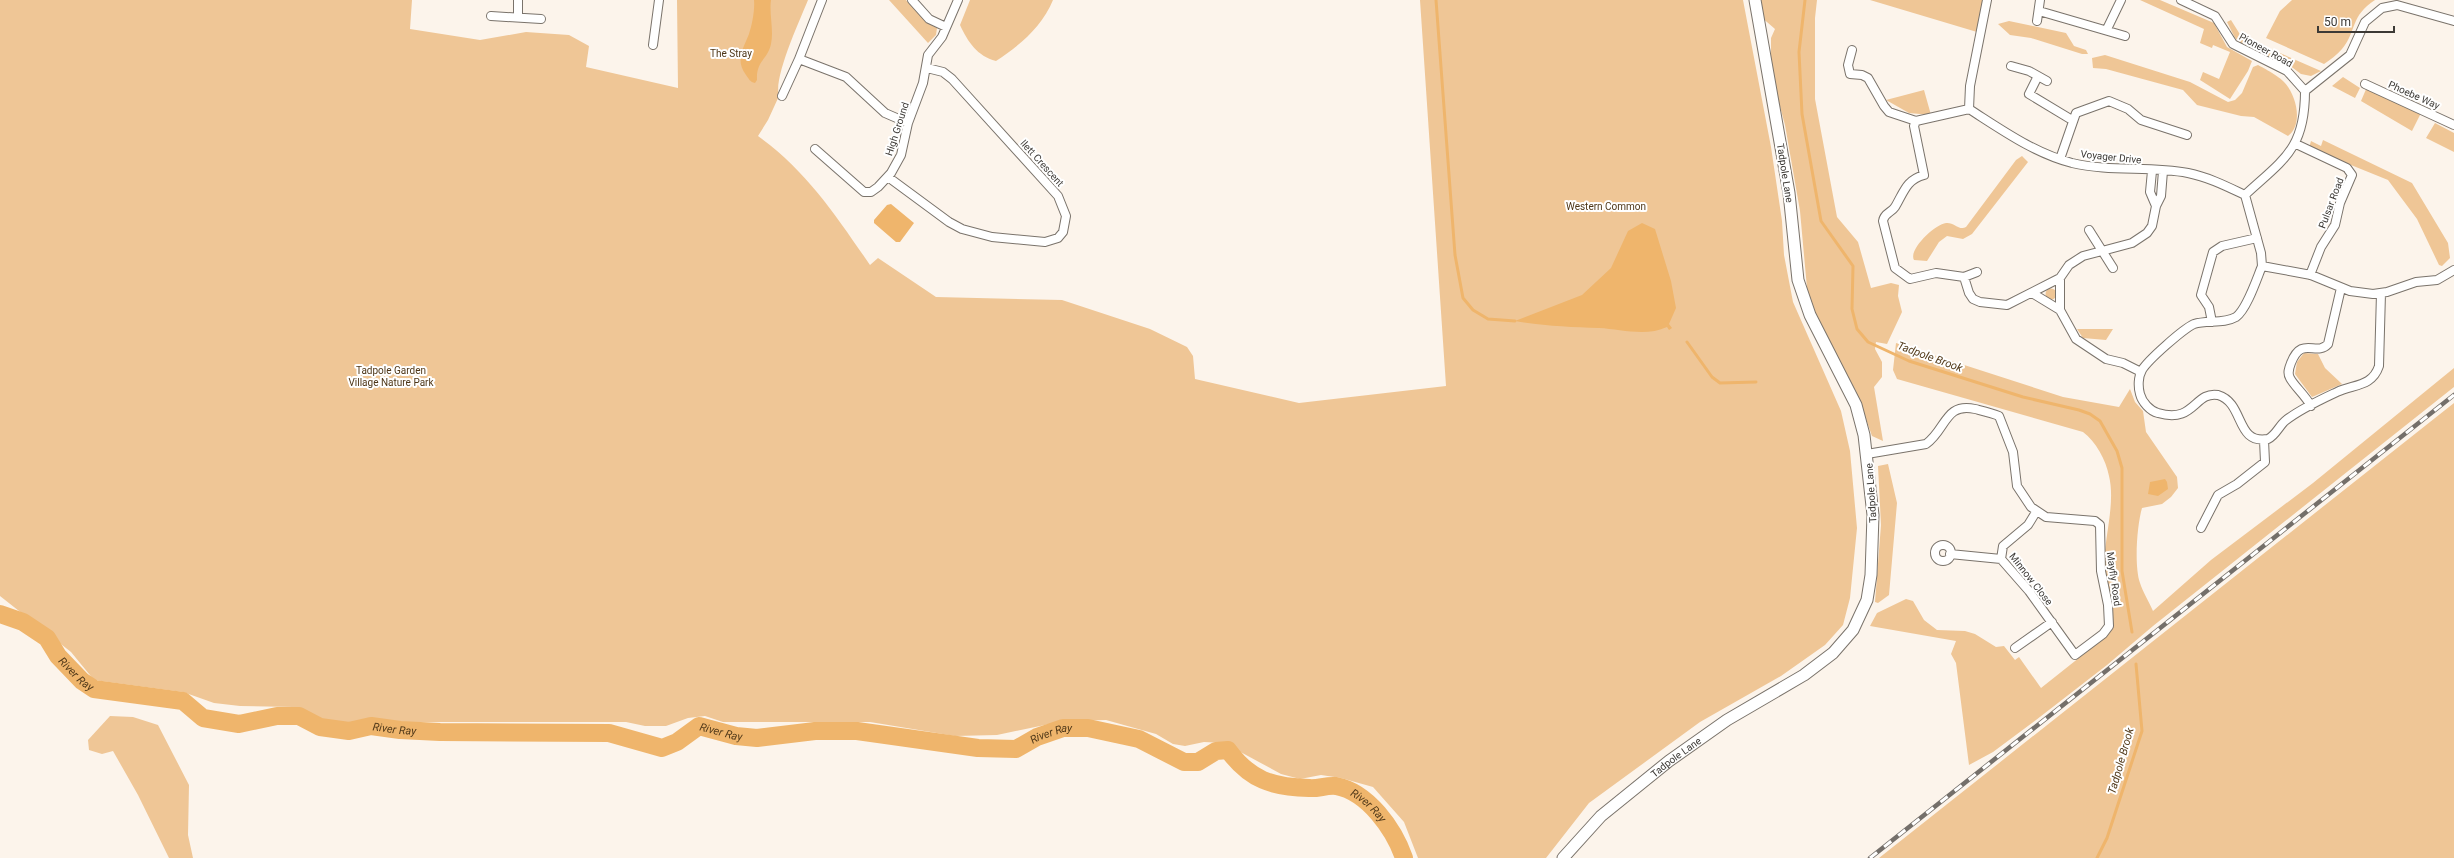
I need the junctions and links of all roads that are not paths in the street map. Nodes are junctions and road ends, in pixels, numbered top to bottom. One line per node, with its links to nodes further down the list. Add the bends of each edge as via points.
1 (518, 0): 13 (street)
2 (659, 0): 20 (street)
3 (822, 0): 22 (street)
4 (912, 0): 17 (street, via 929,19)
5 (958, 0): 17 (street, High Ground)
6 (1755, 0): 62 (street, Tadpole Lane, via 1789,193 1798,280 1810,315 1856,405)
7 (1988, 0): 30 (street, via 1970,86)
8 (2040, 0): 11 (street)
9 (2121, 0): 18 (street)
10 (2185, 1): 28 (street, Pioneer Road, via 2215,16 2233,44 2287,71)
11 (2039, 11): 15 (street); 18 (street)
12 (491, 16): 13 (street)
13 (518, 17): 14 (street)
14 (541, 19)
15 (2037, 21)
16 (2454, 21): 28 (street, via 2397,5 2382,8 2365,22 2350,55)
17 (946, 28): 24 (street, High Ground, via 928,55)
18 (2107, 29): 19 (street)
19 (2125, 36)
20 (653, 45)
21 (1852, 50): 32 (street, via 1848,65 1850,74 1868,78 1889,112)
22 (799, 59): 29 (street); 33 (street, via 846,77 885,113)
23 (2011, 66): 25 (street)
24 (926, 68): 33 (street, High Ground, via 922,88); 41 (street, Ilett Crescent, via 943,72 952,79 1058,196 1066,216 1063,232 1058,238 1045,242 977,234 949,222)
25 (2038, 76): 26 (street); 31 (street, via 2029,94)
26 (2047, 80)
27 (2365, 84): 34 (street, Phoebe Way)
28 (2305, 91): 36 (street, via 2304,115)
29 (782, 96)
30 (1969, 109): 32 (street); 38 (street, Voyager Drive, via 2028,146)
31 (2072, 120): 35 (street, via 2078,111 2109,101 2128,109 2142,120); 38 (street)
32 (1916, 121): 52 (street, via 1914,131 1924,175 1910,181 1901,192 1895,207 1883,217 1893,263 1898,272 1910,279 1936,273)
33 (908, 122): 41 (street, High Ground, via 901,155)
34 (2454, 125)
35 (2187, 135)
36 (2296, 144): 42 (street, via 2280,163); 51 (street, Pulsar Road, via 2347,168 2352,175 2340,203 2335,225 2321,247)
37 (815, 150): 41 (street, High Ground, via 864,192 874,190)
38 (2060, 159): 39 (street, Voyager Drive, via 2088,166)
39 (2152, 171): 40 (street, Voyager Drive); 43 (street, via 2150,192)
40 (2164, 171): 42 (street, Voyager Drive, via 2201,176); 43 (street, via 2161,196)
41 (888, 176)
42 (2245, 195): 45 (street)
43 (2156, 206): 46 (street, via 2154,223 2147,233 2127,245)
44 (2089, 230): 46 (street)
45 (2257, 238): 47 (street); 58 (street, via 2222,246 2213,252 2201,294 2209,307)
46 (2101, 251): 48 (street); 53 (street, via 2076,260)
47 (2262, 266): 51 (street); 58 (street, via 2238,315)
48 (2114, 268)
49 (2454, 270): 56 (street, via 2441,279 2416,282)
50 (1976, 272): 52 (street)
51 (2310, 275): 54 (street)
52 (1964, 277): 55 (street, via 1970,296 1980,302 2007,305)
53 (2060, 278): 55 (street); 57 (street)
54 (2341, 288): 56 (street); 60 (street, via 2328,344 2320,348 2300,348 2289,369 2291,380)
55 (2032, 293): 57 (street)
56 (2380, 293): 60 (street, via 2379,366 2376,374 2367,383 2341,390)
57 (2060, 310): 59 (street, via 2076,339 2083,345 2094,349 2106,359 2123,363)
58 (2212, 322): 59 (street, via 2187,328)
59 (2141, 372): 61 (street, via 2140,395 2147,406 2155,412 2167,415 2184,414 2206,395 2218,395 2233,406 2246,433 2256,440)
60 (2311, 406): 61 (street, via 2284,422 2272,437)
61 (2264, 440): 64 (street, via 2265,462 2218,495)
62 (1867, 454): 63 (street, via 1926,444 1957,408 1968,407 1994,414 2002,421 2013,452 2017,486); 70 (street, Tadpole Lane, via 1873,515 1871,575 1863,610 1853,630 1833,653 1818,665 1714,728 1628,793 1587,829)
63 (2036, 512): 66 (street, Minnow Close, via 2028,525 2003,546); 69 (street, Mayfly Road, via 2046,517 2095,521 2100,525 2101,571 2108,605 2109,626 2103,634)
64 (2201, 528)
65 (1950, 554): 66 (street)
66 (2001, 559): 67 (street, Minnow Close)
67 (2052, 622): 68 (street); 69 (street, Minnow Close)
68 (2015, 648)
69 (2075, 655)
70 (1563, 858)

